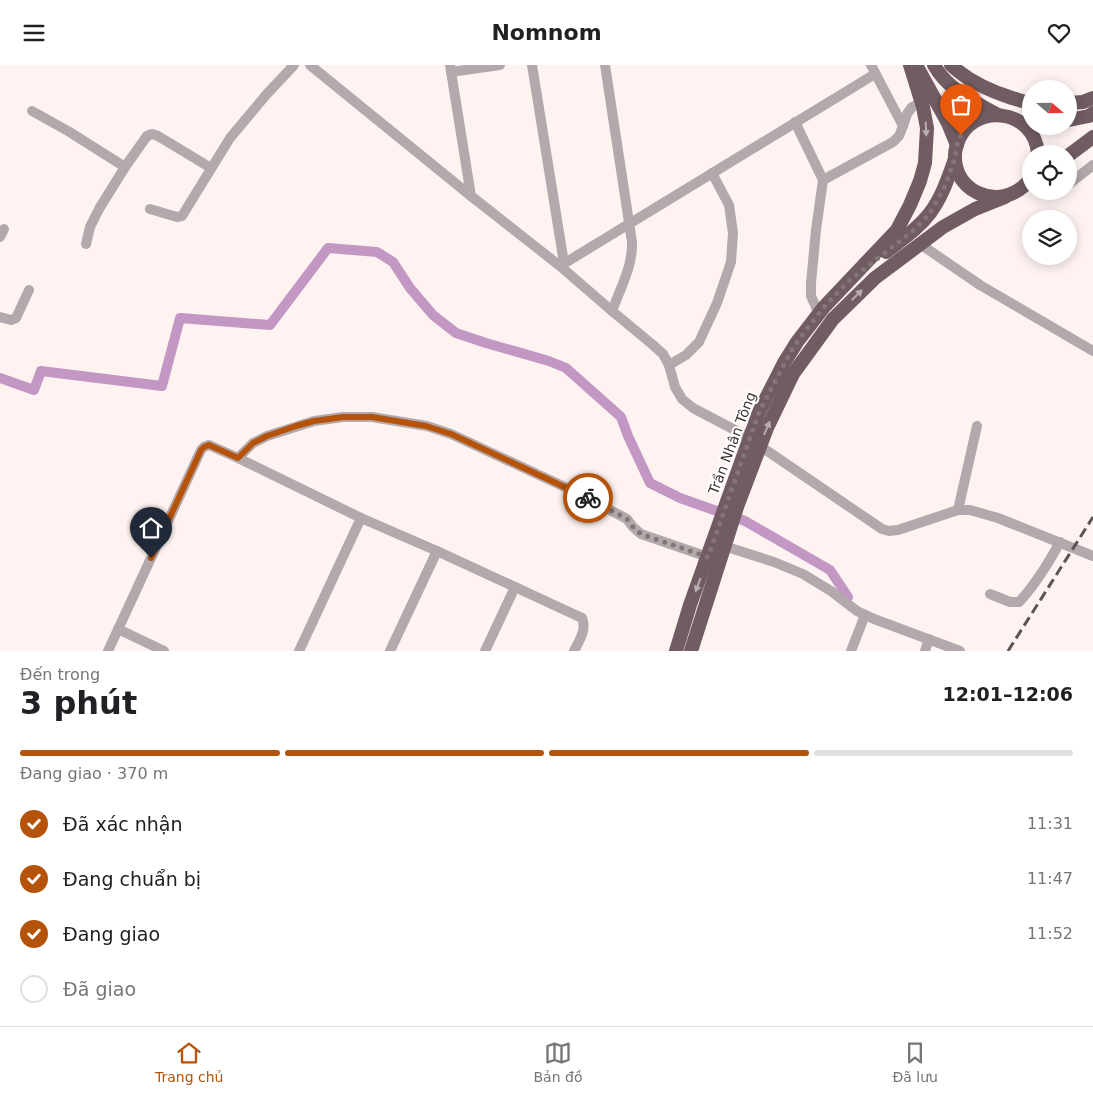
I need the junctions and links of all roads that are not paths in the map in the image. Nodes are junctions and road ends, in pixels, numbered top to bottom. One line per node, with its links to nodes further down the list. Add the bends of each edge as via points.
1 (294, 65): 28 (street, via 230,138)
2 (310, 65): 33 (street)
3 (500, 65): 10 (street)
4 (532, 65): 39 (street)
5 (605, 65): 36 (street)
6 (910, 65): 15 (highway, Trần Nhân Tông)
7 (916, 65): 25 (highway, via 948,123)
8 (934, 65): 18 (highway, via 951,87)
9 (951, 65): 13 (highway, via 977,85)
10 (450, 69): 33 (street)
11 (873, 69): 21 (street); 22 (street)
12 (1093, 99): 14 (highway)
13 (1022, 101)
14 (1078, 102)
15 (921, 103): 22 (street, via 912,107); 40 (highway, Trần Nhân Tông, one-way to 40, via 927,128 925,163 920,181 897,230)
16 (32, 111): 27 (street)
17 (1093, 113): 19 (highway)
18 (998, 115): 20 (highway); 25 (highway, Trần Nhân Tông, via 976,120 968,126)
19 (1078, 118)
20 (1022, 120)
21 (795, 123): 29 (street); 31 (street)
22 (904, 126): 31 (street, via 893,142)
23 (1093, 137): 24 (highway)
24 (1077, 149)
25 (956, 151): 34 (highway, via 957,170 971,189 993,198); 40 (highway, Trần Nhân Tông, via 945,186 930,213 914,230)
26 (1093, 165): 30 (street)
27 (125, 167): 28 (street, via 143,141 152,134); 37 (street, via 99,209)
28 (211, 168): 35 (street, via 182,216)
29 (712, 173): 36 (street); 46 (street, via 729,205 733,233 731,262 717,303 698,342 686,355)
30 (1077, 178)
31 (823, 180): 43 (street, via 811,283 811,296)
32 (1022, 188): 34 (highway, Trần Nhân Tông)
33 (471, 196): 39 (street)
34 (1005, 197): 38 (highway, Trần Nhân Tông, via 967,213)
35 (150, 209)
36 (629, 224): 39 (street); 42 (street, via 633,252)
37 (86, 244)
38 (920, 244): 45 (street, via 980,285); 48 (highway, Trần Nhân Tông, one-way to 38, via 767,428 793,374 833,319 875,278)
39 (562, 264): 42 (street)
40 (850, 280): 43 (highway, Trần Nhân Tông)
41 (29, 290): 44 (street, via 16,318)
42 (612, 311): 46 (street, via 663,354)
43 (819, 314): 48 (highway, Trần Nhân Tông, via 784,363 759,412)
44 (0, 317)
45 (1093, 351)
46 (669, 365): 48 (street, via 675,387 692,409)
47 (977, 426): 50 (street)
48 (755, 442): 50 (street, via 882,529 898,530); 52 (highway, Trần Nhân Tông)
49 (238, 458): 51 (street); 57 (street, via 253,443 267,436 314,421 372,417 426,426 451,434 582,495 627,519 641,534); 61 (street, via 209,445 201,450)
50 (958, 510): 53 (street, via 970,509)
51 (361, 518): 55 (street); 65 (street)
52 (725, 524): 54 (highway); 57 (highway)
53 (1060, 542): 56 (street); 59 (street, via 1047,566 1019,602)
54 (724, 546): 60 (street, via 803,574); 70 (highway)
55 (437, 551): 58 (street); 66 (street)
56 (1093, 556)
57 (708, 557): 69 (highway, one-way to 69)
58 (515, 587): 67 (street); 68 (street, via 582,618 584,631)
59 (990, 594)
60 (865, 615): 62 (street); 71 (street)
61 (118, 629): 63 (street); 64 (street)
62 (929, 639): 72 (street); 73 (street)
63 (108, 651)
64 (164, 651)
65 (299, 651)
66 (390, 651)
67 (485, 651)
68 (574, 651)
69 (676, 651)
70 (691, 651)
71 (852, 651)
72 (924, 651)
73 (960, 651)

